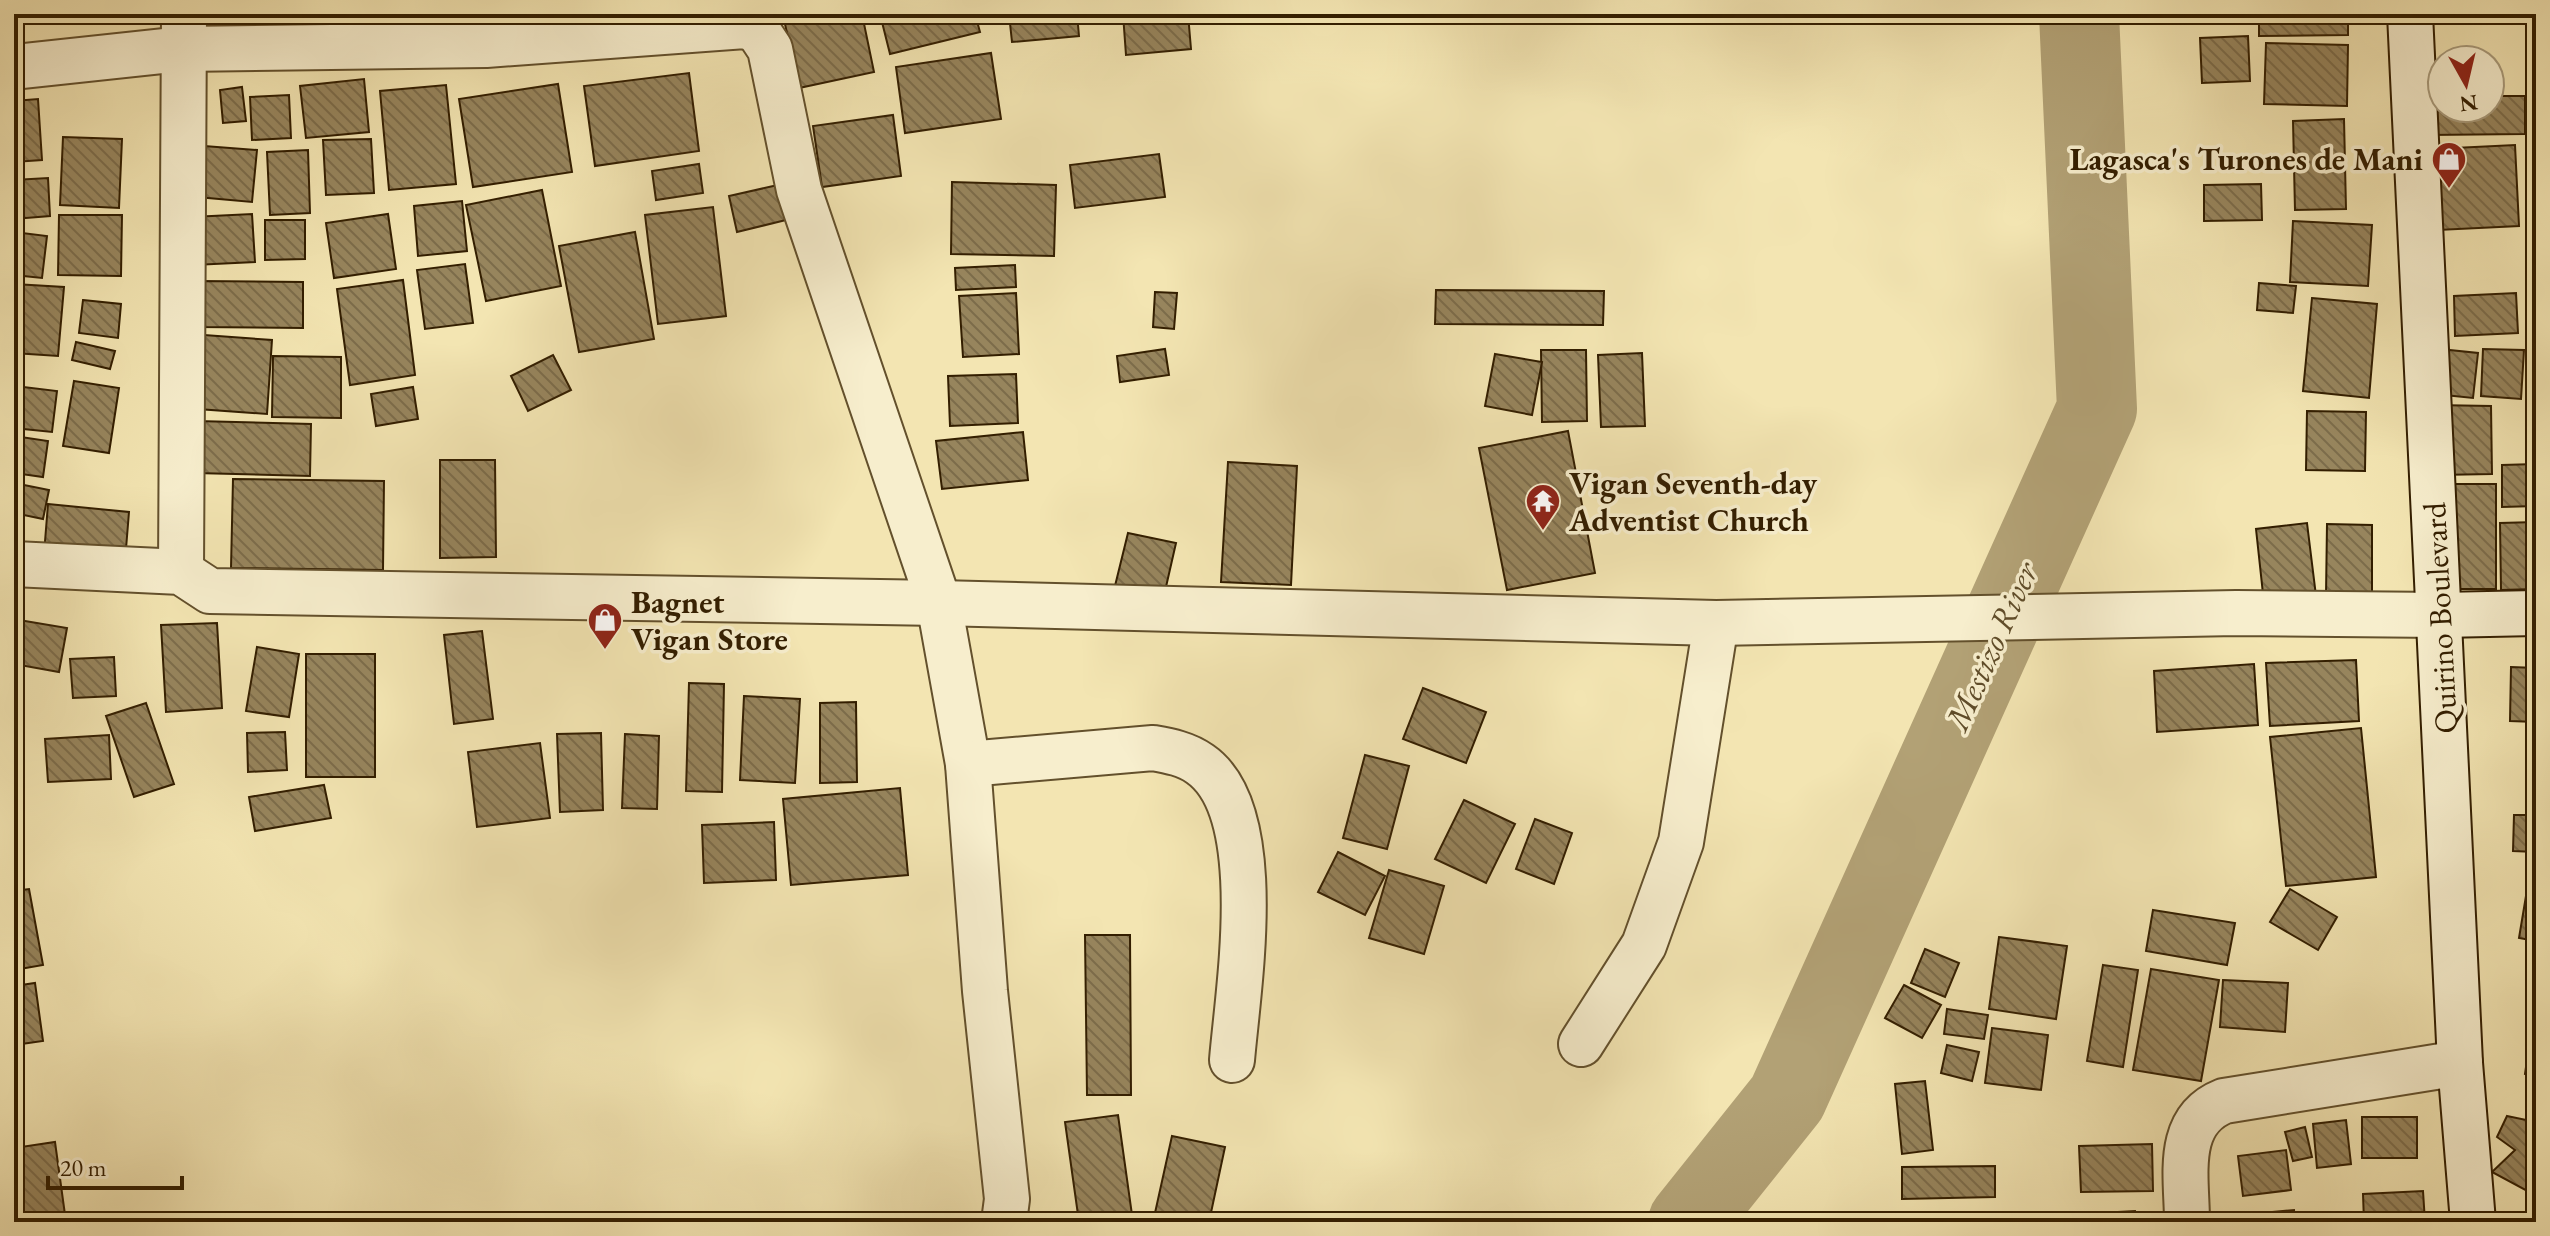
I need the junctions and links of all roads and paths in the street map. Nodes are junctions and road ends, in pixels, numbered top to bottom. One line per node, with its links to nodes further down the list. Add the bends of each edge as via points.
1 (2410, 14): 8 (street, Quirino Boulevard)
2 (183, 32): 3 (street); 5 (street); 6 (street, via 486,45 745,26 758,31 770,49 799,190)
3 (14, 67)
4 (14, 564): 5 (street)
5 (181, 572): 6 (street, via 210,591)
6 (939, 603): 9 (street); 10 (street)
7 (2536, 613): 8 (street)
8 (2441, 615): 9 (street, via 2236,613); 13 (street, Quirino Boulevard)
9 (1716, 623): 11 (street, via 1681,842 1644,945)
10 (968, 764): 12 (street, via 1153,748 1180,753 1202,765 1222,790 1241,855 1246,909); 14 (street, via 1007,1199)
11 (1581, 1044)
12 (1232, 1060)
13 (2460, 1063): 15 (street, via 2209,1107 2196,1118 2188,1143); 16 (street, Quirino Boulevard)
14 (1004, 1222)
15 (2187, 1222)
16 (2473, 1222)

